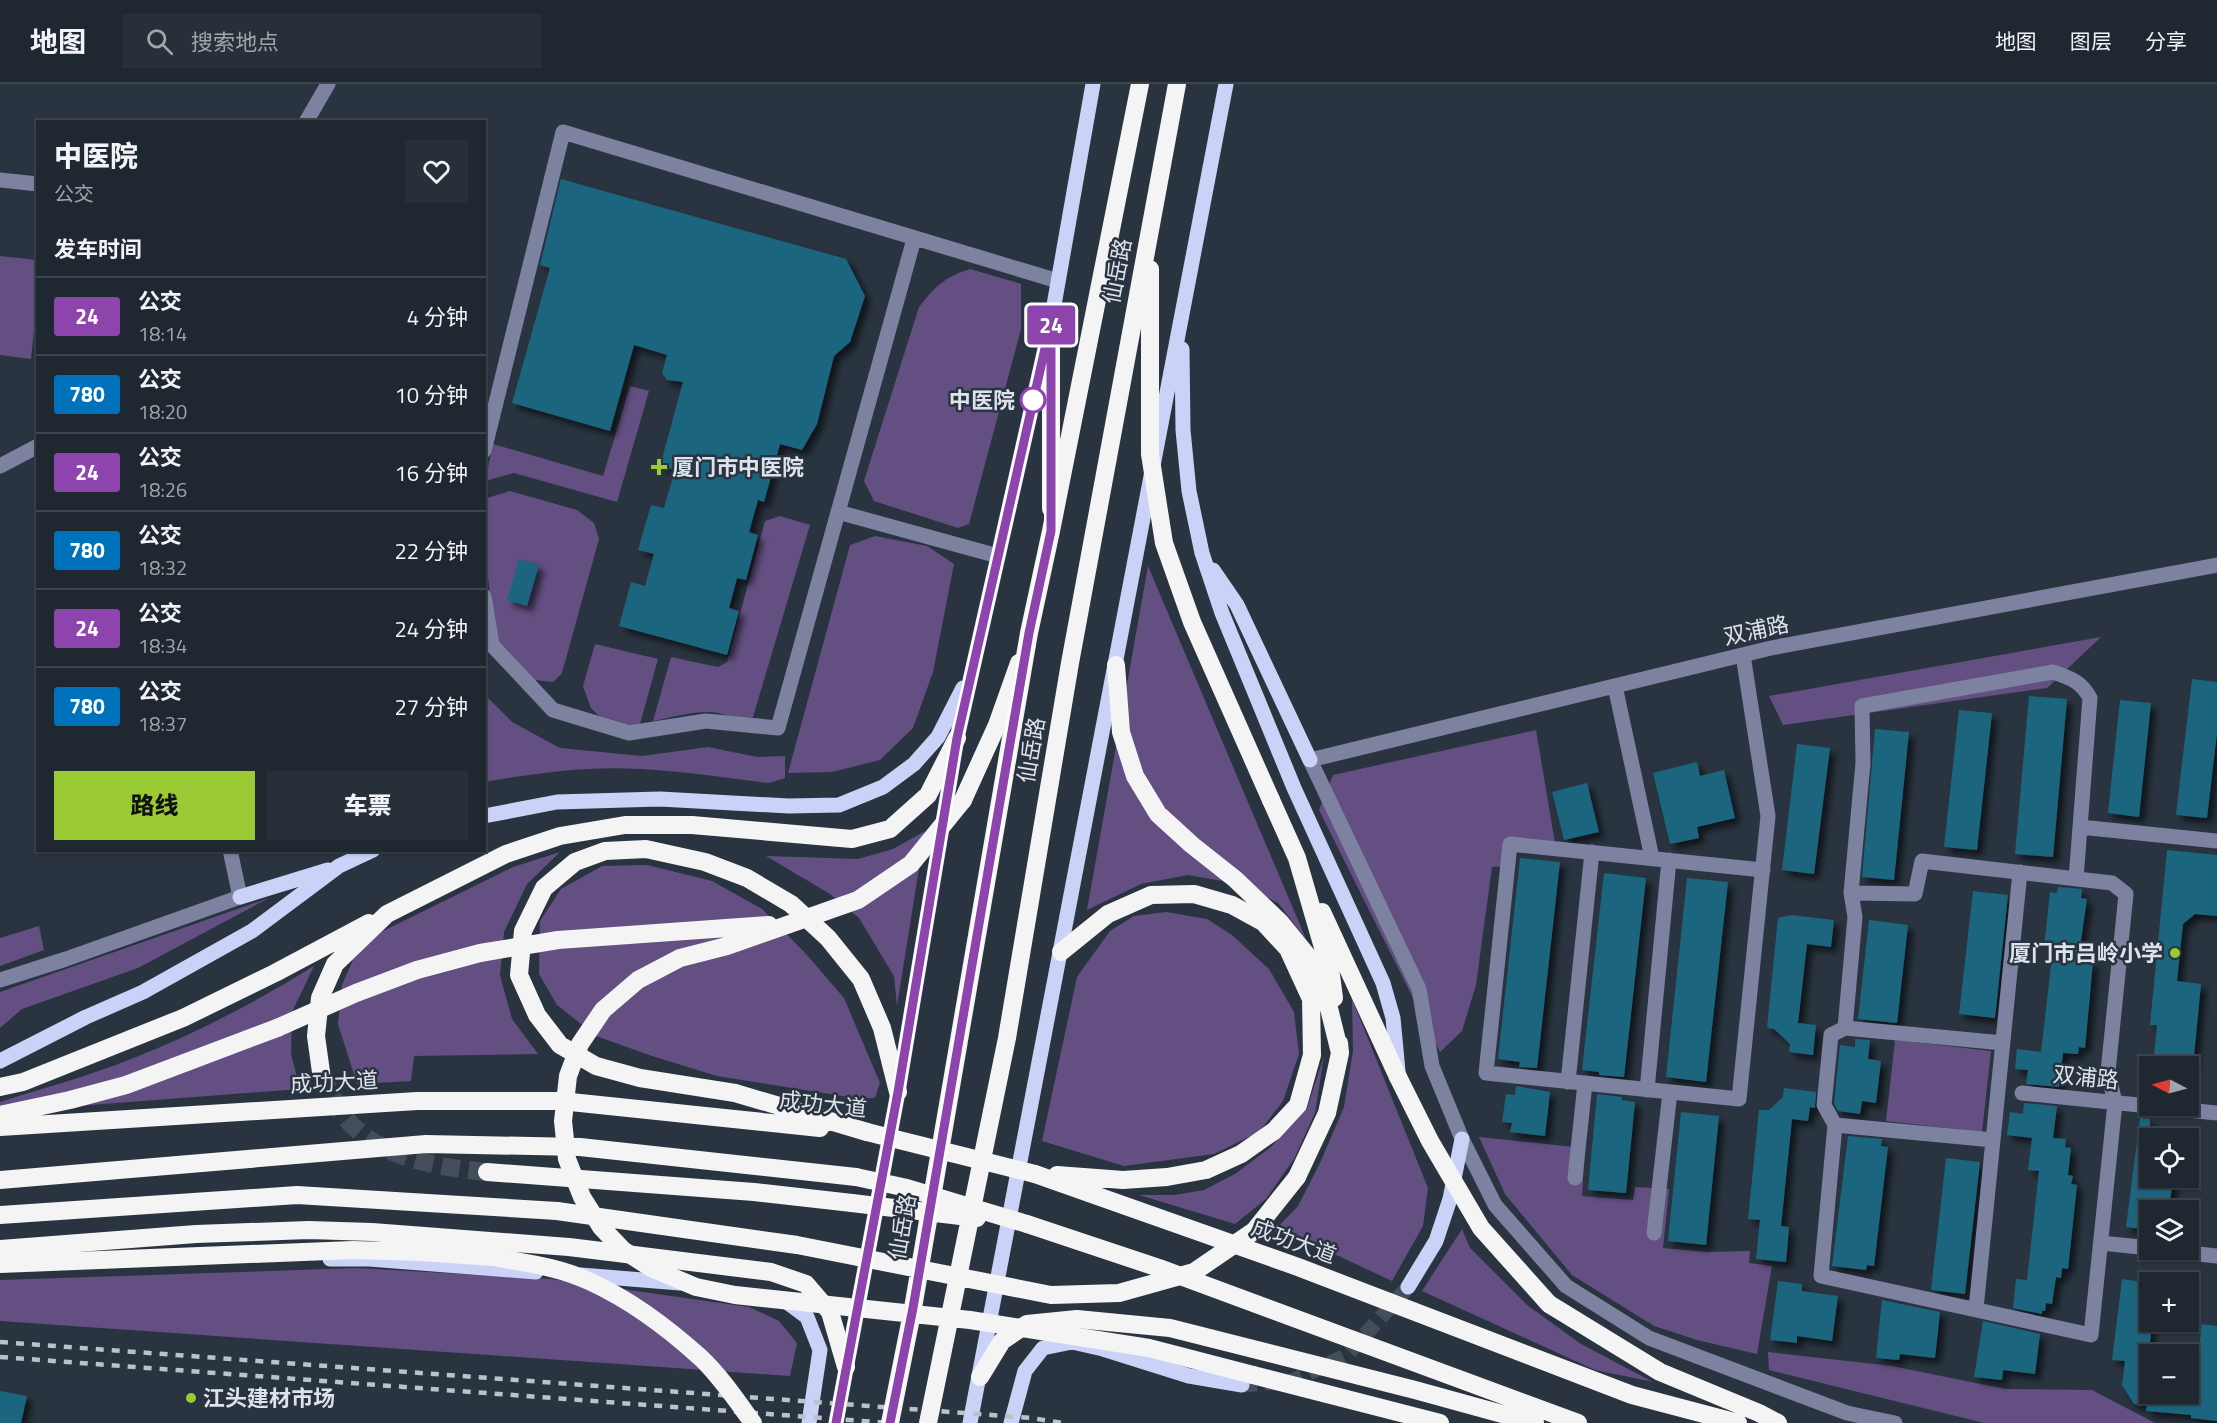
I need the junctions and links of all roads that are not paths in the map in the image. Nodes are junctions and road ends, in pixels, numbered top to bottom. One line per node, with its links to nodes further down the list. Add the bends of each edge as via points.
1 (328, 84): 6 (street)
2 (1093, 84): 11 (main road)
3 (1140, 84): 18 (highway, 仙岳路, bridge)
4 (1177, 84): 9 (highway, 仙岳路, bridge)
5 (1226, 84): 13 (main road)
6 (307, 120)
7 (0, 180): 8 (street)
8 (36, 184)
9 (1151, 222): 36 (highway, bridge, via 1150,454 1164,543 1192,622); 93 (highway, 仙岳路, bridge, via 1070,663 1007,1038)
10 (914, 239): 11 (street); 14 (street, via 563,132); 17 (street)
11 (1058, 281): 12 (main road)
12 (1051, 322): 18 (highway); 20 (main road)
13 (1180, 324): 19 (main road, via 1183,429 1189,491); 25 (main road)
14 (486, 443)
15 (36, 447): 16 (street)
16 (0, 466)
17 (838, 512): 20 (street); 22 (street, via 778,729 706,721 629,733 553,710 492,645)
18 (1051, 531): 23 (highway, 仙岳路, bridge)
19 (1202, 553): 29 (main road, via 1237,605); 54 (main road, via 1222,613 1294,788 1383,983 1393,1018)
20 (998, 556): 26 (main road)
21 (2217, 565): 24 (street, 双浦路)
22 (486, 608)
23 (1029, 633): 46 (highway, bridge, via 997,725 963,800 911,864 858,900); 92 (highway, 仙岳路, bridge)
24 (1743, 655): 27 (street, 双浦路); 40 (street, via 1768,816)
25 (1116, 665): 47 (main road); 51 (highway, via 1121,732 1135,776 1158,814 1281,922 1310,959 1325,992)
26 (971, 672): 28 (main road); 30 (main road, via 938,737 914,764 883,787 839,805 648,799 557,802)
27 (1615, 686): 29 (street, 双浦路); 37 (street)
28 (957, 738): 45 (highway, via 928,795 890,829 852,839 692,825 614,826 560,836 506,854); 59 (main road)
29 (1310, 760): 68 (street, via 1419,989 1432,1066)
30 (486, 816)
31 (2080, 827): 32 (street); 42 (street); 43 (street, via 2090,698 2084,686 2073,678 2053,672 1862,706 1863,763)
32 (2217, 841)
33 (230, 852): 44 (street)
34 (368, 852): 39 (main road)
35 (1592, 852): 37 (street); 55 (street); 55 (street, via 1510,844 1506,878 1486,1073)
36 (1297, 858): 51 (highway, via 1331,975); 54 (highway)
37 (1652, 858): 38 (street)
38 (1669, 860): 40 (street); 58 (street)
39 (339, 866): 44 (main road); 52 (main road, via 252,931 142,992)
40 (1762, 870): 60 (street, via 1739,1099)
41 (2020, 872): 42 (street); 43 (street, via 1923,861 1915,894); 50 (street)
42 (2076, 879): 62 (street, via 2112,883 2126,894 2108,1072)
43 (1851, 893): 49 (street, via 1856,917)
44 (240, 897): 48 (street)
45 (387, 914): 53 (highway, via 335,964 320,999 316,1036); 57 (highway, via 183,1018 23,1082)
46 (795, 923): 64 (highway, bridge, via 558,940 480,953 417,970 126,1085); 88 (highway, bridge, via 680,958 638,980 603,1010 580,1044 568,1076 562,1120 567,1159 582,1197 601,1227 623,1250 651,1268 696,1287 735,1295 970,1320 1149,1348)
47 (1061, 952): 71 (highway, via 1108,914 1151,895 1194,894 1232,905 1263,922 1288,949 1311,999 1312,1055 1298,1105 1274,1131 1241,1154 1206,1170 1123,1180); 87 (main road)
48 (0, 980)
49 (1845, 1028): 50 (street); 65 (street, via 1831,1035 1824,1105)
50 (2003, 1043): 69 (street)
51 (1340, 1053): 74 (highway, bridge, via 1327,1113 1297,1177 1254,1231 1194,1272 1119,1293 1051,1295 797,1245 557,1211 297,1195)
52 (0, 1061)
53 (321, 1072)
54 (1398, 1077): 100 (highway, bridge, via 1481,1228 1549,1304 1660,1372)
55 (1568, 1082): 56 (street)
56 (1585, 1083): 58 (street); 72 (street)
57 (0, 1087)
58 (1647, 1090): 60 (street)
59 (898, 1092): 67 (highway, via 882,1028 861,979 828,939 791,904 747,878 705,862 646,849 604,851 575,862 544,888 523,932 519,975 537,1015 560,1045 596,1066 640,1078 735,1094); 86 (main road)
60 (1670, 1092): 76 (street)
61 (2022, 1093): 62 (street, 双浦路)
62 (2115, 1103): 63 (street, 双浦路); 77 (street)
63 (2217, 1113)
64 (0, 1115)
65 (1835, 1125): 69 (street); 85 (street, via 1821,1276)
66 (0, 1127): 67 (highway, 成功大道, via 417,1101 561,1101)
67 (867, 1132): 71 (highway, 成功大道, bridge)
68 (1462, 1139): 84 (main road, via 1450,1199 1436,1242); 101 (street, via 1495,1204 1566,1286 1649,1338 1847,1413)
69 (1993, 1140): 85 (street)
70 (487, 1172): 75 (highway, bridge, via 754,1192)
71 (1035, 1174): 99 (highway, 成功大道, via 1298,1267 1632,1395)
72 (1575, 1178)
73 (0, 1180): 75 (highway, bridge, via 426,1144 580,1147 856,1177)
74 (0, 1215)
75 (1027, 1224): 98 (highway, via 1159,1268)
76 (1654, 1233)
77 (2101, 1243): 78 (street); 85 (street, via 2091,1335)
78 (2139, 1247)
79 (0, 1249): 86 (highway, via 309,1230 569,1247 771,1272 806,1284 830,1312)
80 (2199, 1254): 81 (street)
81 (2217, 1256)
82 (0, 1263): 89 (highway, bridge, via 352,1250 493,1257 545,1266 591,1281 659,1324 702,1359)
83 (0, 1272): 90 (main road, via 196,1261 369,1259 772,1290 807,1317 820,1350)
84 (1408, 1287)
85 (1976, 1309)
86 (846, 1367): 91 (main road)
87 (980, 1377): 94 (main road); 97 (highway, via 1002,1341 1027,1324 1077,1319 1170,1328)
88 (1248, 1380): 95 (main road, via 1189,1376 1071,1342 1043,1348 1024,1371); 96 (highway)
89 (753, 1423)
90 (809, 1423)
91 (836, 1423)
92 (890, 1423)
93 (928, 1423)
94 (970, 1423)
95 (1011, 1423)
96 (1440, 1423)
97 (1535, 1423)
98 (1578, 1423)
99 (1738, 1423)
100 (1778, 1423)
101 (1895, 1423)

